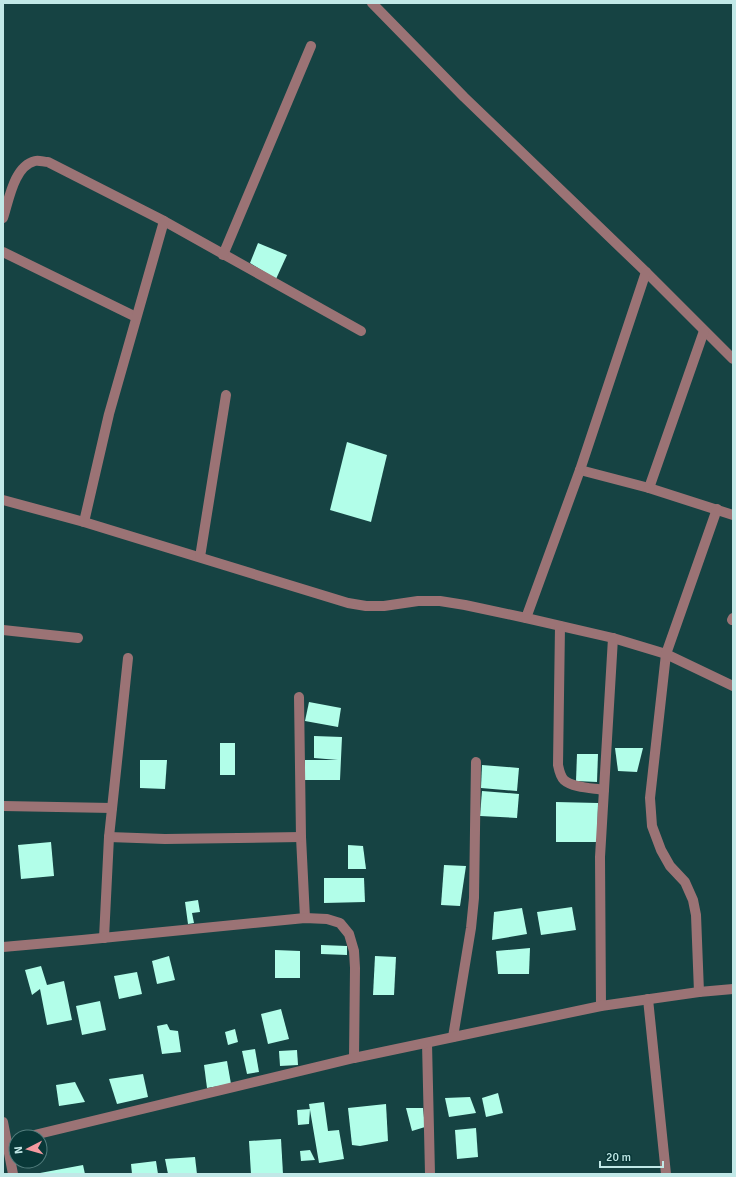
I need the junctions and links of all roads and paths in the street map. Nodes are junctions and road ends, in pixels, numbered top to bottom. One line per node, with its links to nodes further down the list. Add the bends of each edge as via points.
1 (372, 3): 7 (street, via 464,97)
2 (311, 46): 6 (street)
3 (3, 218): 4 (street, via 18,173 36,161 48,162 59,167)
4 (164, 221): 6 (street); 8 (street)
5 (3, 252): 8 (street)
6 (223, 255): 9 (street)
7 (646, 272): 10 (street); 13 (street)
8 (136, 317): 18 (street, via 109,414)
9 (360, 331)
10 (704, 331): 11 (street); 14 (street)
11 (733, 359)
12 (226, 395): 19 (street)
13 (580, 470): 14 (street); 20 (street)
14 (649, 488): 16 (street)
15 (3, 500): 18 (street)
16 (717, 509): 17 (street); 25 (street)
17 (733, 515)
18 (84, 522): 19 (street)
19 (200, 557): 20 (street, via 348,603 384,606 440,601)
20 (526, 618): 21 (street)
21 (560, 626): 24 (street); 30 (street, via 559,769 569,783)
22 (3, 630): 23 (street)
23 (78, 638)
24 (613, 638): 25 (street); 30 (street)
25 (666, 654): 27 (street); 39 (street, via 650,798 652,826 667,861 685,882 693,900 696,915)
26 (128, 658): 32 (street)
27 (733, 686)
28 (299, 697): 34 (street)
29 (476, 762): 42 (street, via 474,898)
30 (604, 790): 41 (street, via 600,858)
31 (3, 806): 32 (street)
32 (112, 808): 33 (street)
33 (109, 837): 34 (street); 36 (street)
34 (301, 837): 35 (street)
35 (305, 918): 36 (street); 44 (street, via 327,918 340,923 349,934 355,968)
36 (104, 938): 37 (street)
37 (3, 947)
38 (733, 989): 39 (street)
39 (699, 992): 40 (street)
40 (648, 999): 41 (street); 49 (street)
41 (601, 1006): 42 (street)
42 (453, 1037): 43 (street)
43 (427, 1043): 44 (street); 48 (street)
44 (354, 1058): 46 (street)
45 (3, 1122): 47 (street)
46 (48, 1132)
47 (8, 1138)
48 (430, 1174)
49 (666, 1174)

